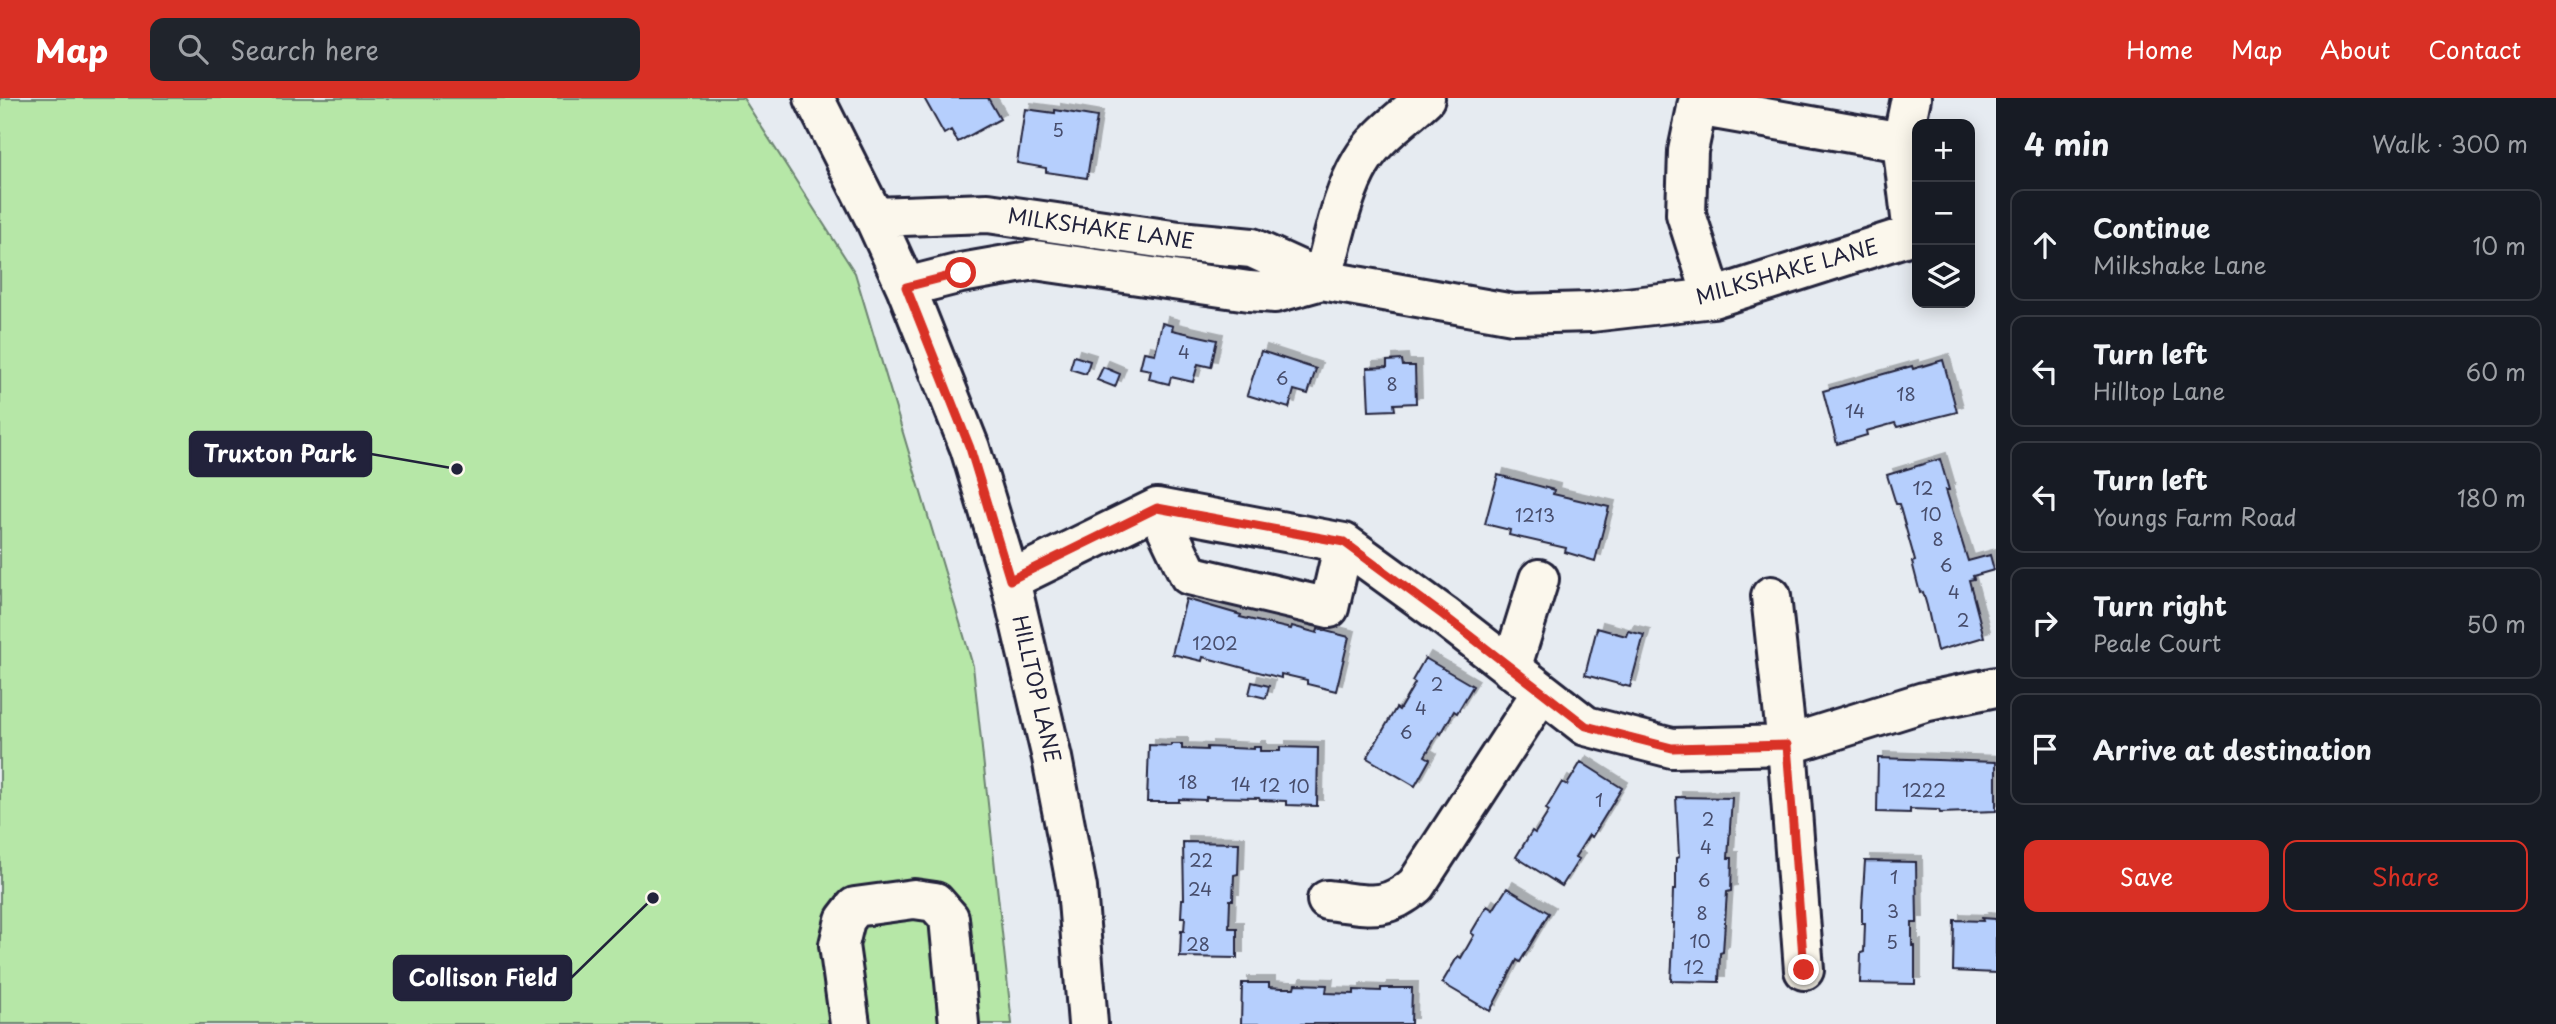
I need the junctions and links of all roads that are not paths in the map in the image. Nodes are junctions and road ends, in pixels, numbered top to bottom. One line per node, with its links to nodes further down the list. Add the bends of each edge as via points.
1 (814, 98): 7 (street, HILLTOP LANE)
2 (1425, 98): 9 (street, via 1388,129 1361,162)
3 (1911, 98): 5 (street)
4 (1698, 102): 5 (street); 11 (street, via 1688,151 1686,214)
5 (1902, 142): 6 (street)
6 (1912, 212)
7 (874, 218): 9 (street, MILKSHAKE LANE, via 988,213 1252,248); 10 (street, HILLTOP LANE)
8 (1912, 234): 11 (street, MILKSHAKE LANE)
9 (1322, 280): 10 (street, MILKSHAKE LANE, via 1275,293 1035,260); 11 (street, MILKSHAKE LANE, via 1513,314 1591,312)
10 (906, 287): 15 (street, HILLTOP LANE, via 970,448)
11 (1713, 298)
12 (1157, 508): 13 (street); 13 (street, via 1189,575 1329,608); 15 (street)
13 (1344, 542): 17 (street)
14 (1539, 579): 17 (street)
15 (1010, 580): 25 (street, HILLTOP LANE, via 1077,888)
16 (1771, 596): 20 (street)
17 (1511, 669): 19 (street)
18 (1996, 687): 20 (street, via 1924,702)
19 (1541, 693): 20 (street, via 1586,726 1672,748); 21 (street, via 1416,885 1384,905)
20 (1787, 745): 22 (street)
21 (1327, 900)
22 (1804, 970)
23 (850, 1024): 24 (street, via 839,945 845,920 855,907 914,899 935,902 949,918)
24 (959, 1024)
25 (1088, 1024)

